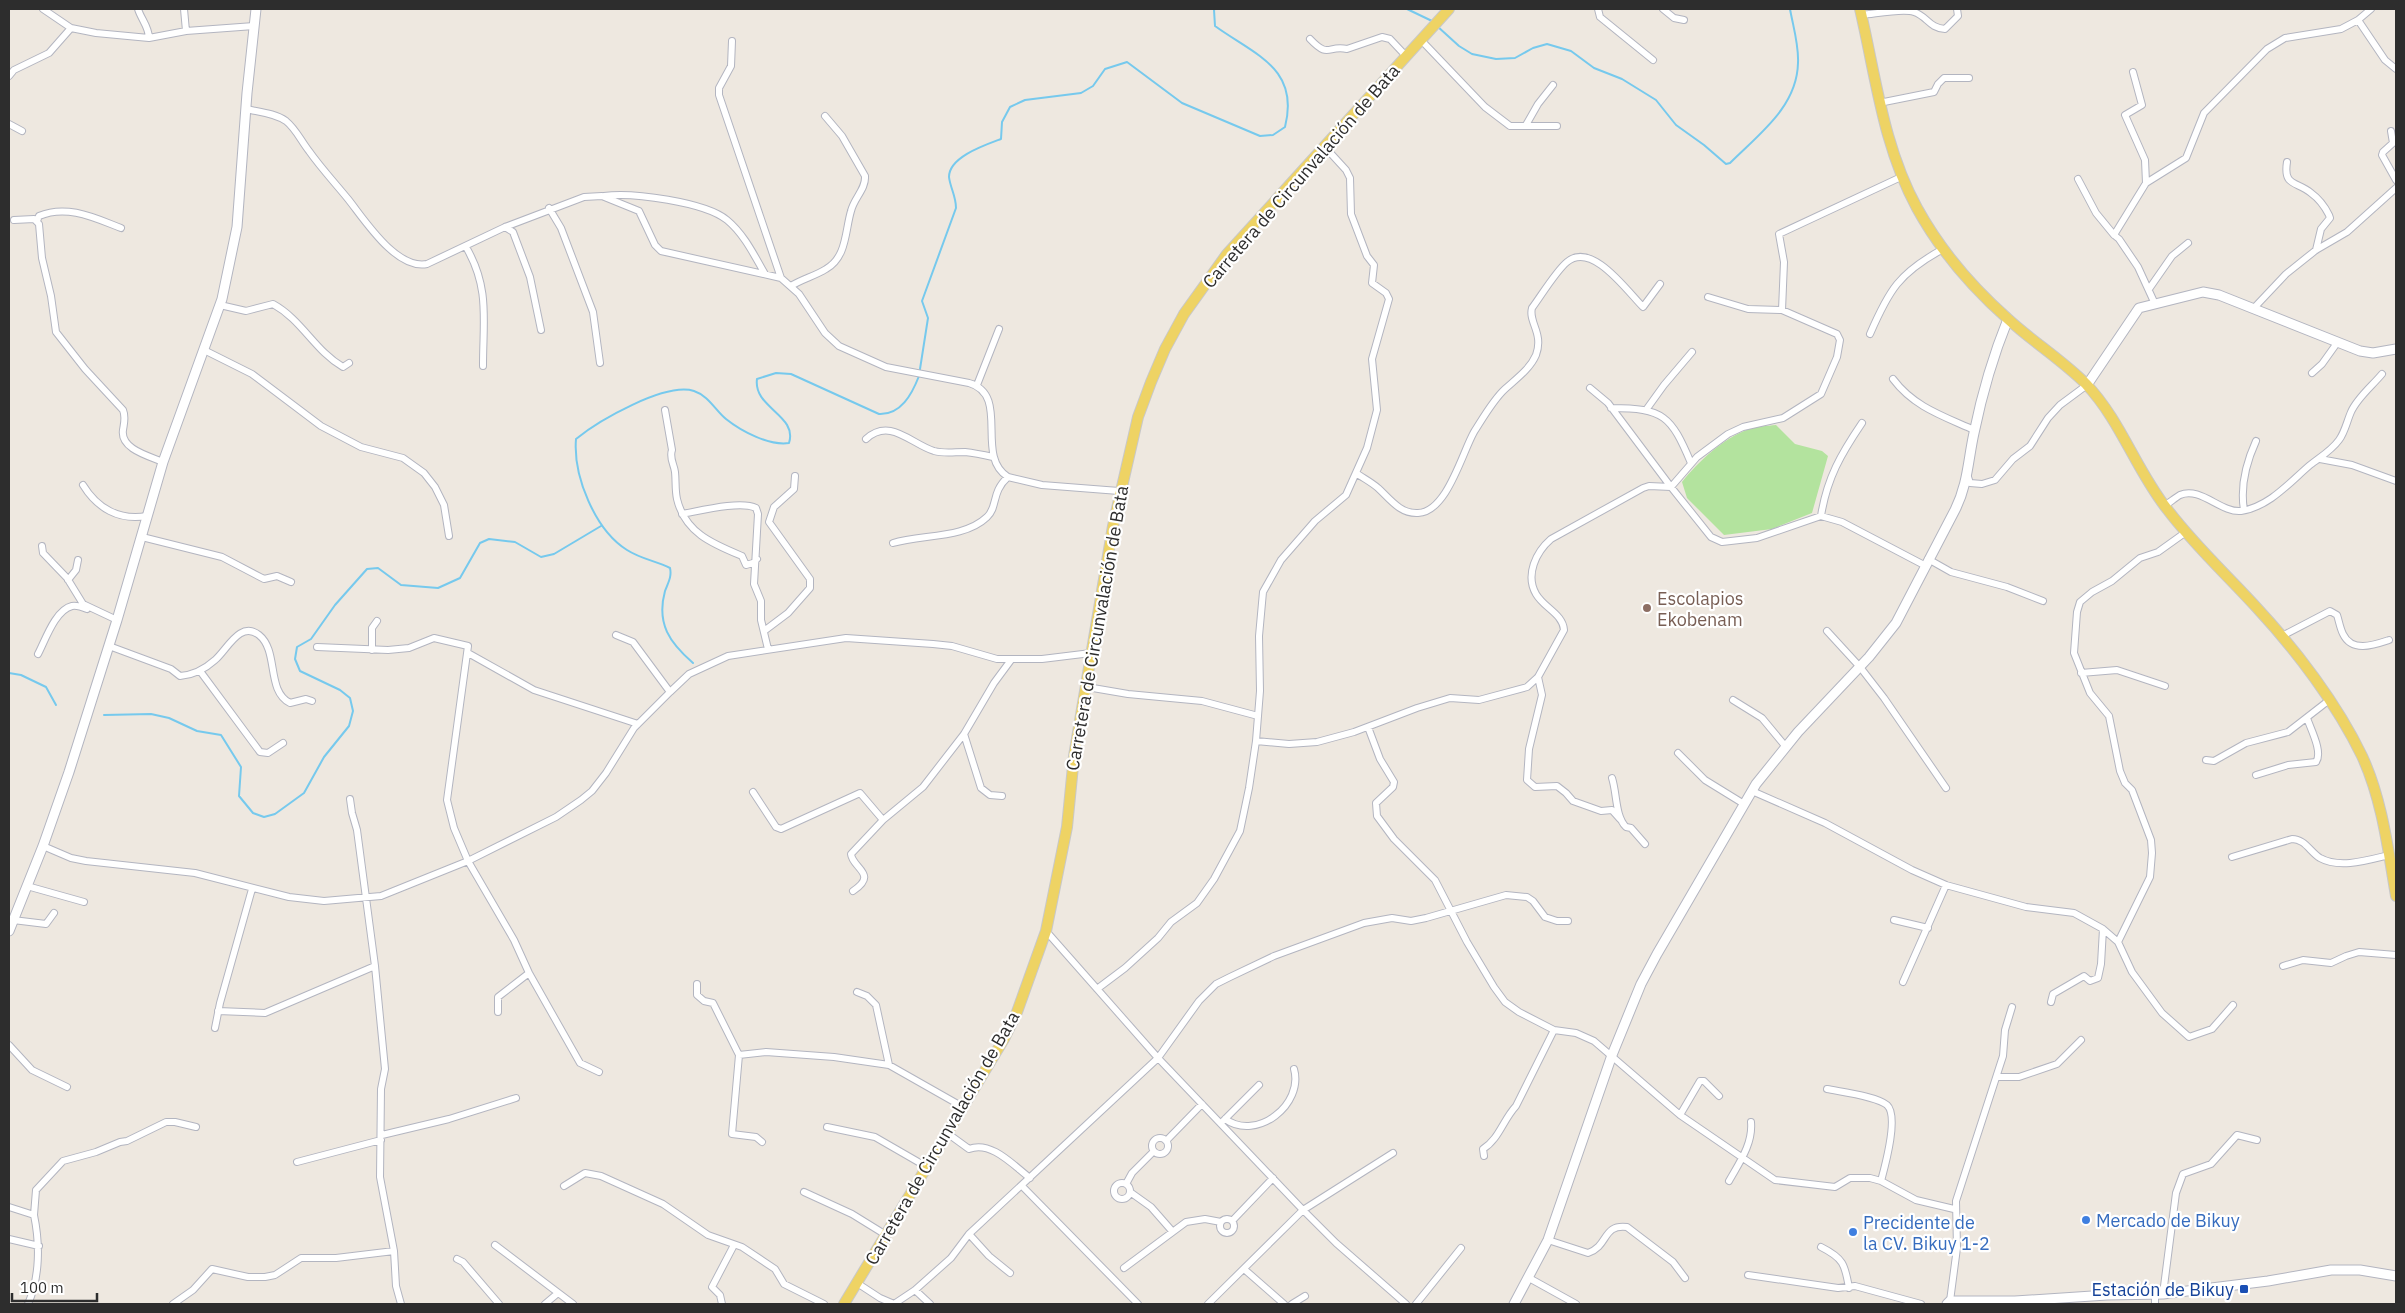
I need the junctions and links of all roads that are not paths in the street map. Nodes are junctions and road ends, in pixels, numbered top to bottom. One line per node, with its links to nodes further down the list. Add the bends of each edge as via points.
1 (43, 9): 14 (street)
2 (138, 9): 16 (street, via 149,30)
3 (184, 9): 15 (street)
4 (256, 9): 13 (street)
5 (1449, 9): 18 (main road, Carretera de Circunvalación de Bata)
6 (1598, 9): 21 (street, via 1600,17)
7 (1663, 9): 11 (street, via 1674,18)
8 (1957, 9): 10 (street, via 1958,16 1945,29 1933,27 1922,15 1909,10)
9 (2371, 9): 12 (street)
10 (1861, 12): 27 (main road)
11 (1684, 20)
12 (2358, 20): 22 (street, via 2384,60); 40 (street, via 2341,29 2285,38 2267,49 2204,113 2186,158)
13 (254, 26): 15 (street); 28 (street)
14 (72, 28): 16 (street); 24 (street, via 49,53 14,70)
15 (186, 31): 16 (street)
16 (149, 38)
17 (1310, 39): 20 (street, via 1323,51 1332,51 1382,37 1390,39)
18 (1421, 40): 20 (main road, Carretera de Circunvalación de Bata); 31 (street, via 1496,116 1510,126)
19 (732, 41): 54 (street, via 731,66 719,88 719,95)
20 (1406, 56): 35 (main road, Carretera de Circunvalación de Bata)
21 (1653, 60)
22 (2396, 69)
23 (2133, 72): 40 (street, via 2142,105 2125,115 2145,160)
24 (9, 76)
25 (1969, 78): 27 (street, via 1944,78 1934,92)
26 (1553, 85): 31 (street)
27 (1879, 103): 37 (main road)
28 (246, 109): 50 (street, via 284,120 295,130 371,232 400,256 422,265); 60 (street, via 237,227)
29 (825, 116): 56 (street, via 842,136 865,181 850,211 847,236 836,259 825,270)
30 (9, 124): 33 (street)
31 (1526, 124): 32 (street, via 1557,126)
32 (1543, 126)
33 (22, 131)
34 (2391, 131): 39 (street, via 2393,143 2382,156)
35 (1324, 146): 91 (street, via 1350,178 1351,214 1367,256 1374,265 1372,283 1389,299 1372,359 1376,410 1367,448); 98 (main road, Carretera de Circunvalación de Bata, via 1227,254 1184,314 1150,382)
36 (2287, 162): 52 (street, via 2288,178 2311,192 2330,218 2321,229)
37 (1901, 177): 51 (main road); 62 (street, via 1781,232 1784,262)
38 (2078, 178): 48 (street, via 2096,213)
39 (2396, 180)
40 (2146, 183): 48 (street)
41 (2396, 188): 52 (street, via 2348,232)
42 (602, 196): 43 (street, via 584,196); 53 (street, via 639,211 661,251); 53 (street, via 633,196 687,204 720,215 743,238)
43 (549, 208): 47 (street); 72 (street, via 564,234 594,312)
44 (14, 220): 45 (street)
45 (38, 221): 46 (street, via 39,216 46,213 74,211); 89 (street, via 43,270 50,289 56,332 123,410 124,442)
46 (121, 228)
47 (504, 228): 50 (street); 65 (street, via 513,232 524,261)
48 (2114, 235): 57 (street, via 2138,267)
49 (2188, 243): 57 (street, via 2172,256)
50 (466, 247): 73 (street, via 481,279 484,298)
51 (1943, 249): 63 (main road); 66 (street, via 1909,270 1887,298)
52 (2316, 250): 61 (street, via 2286,274)
53 (765, 274): 54 (street)
54 (781, 278): 56 (street)
55 (1660, 284): 91 (street, via 1642,307 1602,265 1584,256 1566,262 1530,313 1540,339 1534,358 1484,416 1440,501 1431,510 1422,514 1404,511)
56 (791, 286): 77 (street, via 825,333 839,346 886,367)
57 (2149, 289): 59 (street)
58 (1708, 297): 62 (street, via 1748,309)
59 (2155, 304): 61 (street, via 2204,292); 78 (street, via 2139,308)
60 (220, 305): 69 (street); 71 (street, via 246,311 273,304 299,324 335,362 342,367)
61 (2253, 309): 67 (street)
62 (1782, 310): 90 (street, via 1837,334 1840,340 1822,394 1783,418 1734,430)
63 (2008, 320): 78 (main road, via 2050,351); 84 (street, via 1997,347)
64 (999, 329): 77 (street)
65 (541, 330)
66 (1870, 334)
67 (2337, 342): 68 (street, via 2360,351); 74 (street)
68 (2396, 349)
69 (204, 350): 89 (street); 105 (street, via 252,374 321,426 362,447 403,458 424,473 444,505)
70 (1692, 352): 82 (street)
71 (349, 363)
72 (600, 363)
73 (483, 366)
74 (2312, 373)
75 (2382, 374): 88 (street, via 2357,402 2339,440)
76 (1893, 379): 84 (street, via 1922,408)
77 (977, 385): 87 (street, via 988,400)
78 (2087, 385): 94 (street, via 2060,405 2030,446 2013,458 1995,480 1970,483); 99 (main road, via 2111,414)
79 (1590, 388): 80 (street)
80 (1611, 408): 82 (street); 97 (street)
81 (665, 410): 101 (street)
82 (1646, 410): 90 (street, via 1673,424)
83 (1862, 423): 103 (street, via 1835,465 1827,485)
84 (1974, 430): 94 (street)
85 (866, 439): 87 (street, via 879,431 892,430 934,451)
86 (2256, 441): 100 (street, via 2244,475)
87 (992, 457): 93 (street)
88 (2320, 459): 95 (street, via 2352,465); 100 (street, via 2265,502)
89 (163, 462): 102 (street)
90 (1691, 463): 97 (street)
91 (1356, 473): 141 (street, via 1346,495 1315,521 1281,560 1263,592)
92 (795, 476): 118 (street, via 794,489 774,507 770,522 810,579 810,588 788,613)
93 (1008, 477): 98 (street, via 1042,485); 107 (street, via 998,489 991,512 984,520 941,536 914,536)
94 (1968, 477): 111 (street, via 1960,502)
95 (2396, 481)
96 (83, 485): 102 (street, via 95,502 108,510 131,518)
97 (1671, 487): 103 (street, via 1711,537 1722,542 1757,538); 134 (street, via 1643,488 1551,539 1538,552 1532,573 1536,595 1560,618 1564,630)
98 (1119, 491): 128 (main road, Carretera de Circunvalación de Bata)
99 (2164, 506): 100 (street, via 2186,494 2232,510); 104 (main road)
100 (2244, 510)
101 (682, 514): 109 (street, via 687,524 702,537 742,556 746,565); 109 (street, via 753,506 758,514)
102 (147, 516): 106 (street)
103 (1822, 516): 111 (street, via 1842,522)
104 (2186, 532): 121 (main road); 133 (street, via 2158,552 2140,558 2080,602 2074,653)
105 (449, 536)
106 (142, 537): 113 (street, via 222,557 264,579 277,576); 116 (street)
107 (893, 542)
108 (42, 546): 112 (street, via 45,557)
109 (757, 559): 118 (street, via 754,584 761,600)
110 (78, 560): 112 (street, via 76,570)
111 (1926, 562): 114 (street, via 1950,572 2007,586); 131 (street, via 1896,623)
112 (68, 580): 115 (street, via 83,604)
113 (291, 582)
114 (2043, 601)
115 (91, 610): 116 (street); 129 (street, via 77,606 67,608 56,620)
116 (117, 620): 123 (street)
117 (377, 621): 126 (street, via 372,628)
118 (764, 631): 125 (street)
119 (1827, 631): 131 (street)
120 (616, 635): 137 (street, via 633,642)
121 (2282, 636): 122 (street, via 2330,611 2337,615 2343,634 2350,642 2364,647); 140 (main road)
122 (2389, 640)
123 (109, 646): 132 (street, via 171,669 180,676); 162 (street)
124 (317, 647): 126 (street)
125 (768, 649): 130 (street, via 846,638 877,639 952,646 986,657); 137 (street, via 712,662 689,674)
126 (372, 650): 127 (street, via 402,649 434,638 468,646)
127 (468, 653): 143 (street, via 534,690); 165 (street, via 447,800)
128 (1091, 653): 130 (street); 136 (main road, Carretera de Circunvalación de Bata)
129 (38, 654)
130 (1011, 660): 145 (street)
131 (1860, 667): 148 (street); 153 (street)
132 (200, 671): 139 (street, via 242,632 252,631 262,638 267,648 280,693 286,701); 147 (street, via 260,752 268,753)
133 (2081, 673): 135 (street, via 2117,670); 183 (street, via 2090,693 2109,716 2120,771 2132,790 2151,840 2150,878)
134 (1538, 677): 144 (street, via 1527,687 1492,698 1450,698); 159 (street, via 1542,695 1529,749 1527,780 1535,787 1557,786 1573,801 1602,811 1612,810)
135 (2165, 686)
136 (1087, 688): 141 (street, via 1194,700); 182 (main road, Carretera de Circunvalación de Bata, via 1074,756 1067,827)
137 (670, 692): 143 (street)
138 (1733, 700): 148 (street, via 1762,718)
139 (312, 701)
140 (2328, 701): 142 (street); 163 (main road, via 2367,768)
141 (1258, 716): 146 (street)
142 (2307, 718): 150 (street, via 2288,732 2246,743 2214,761); 151 (street, via 2318,752 2316,762 2288,765)
143 (638, 724): 165 (street, via 587,796 556,817)
144 (1368, 728): 146 (street, via 1307,744); 174 (street, via 1377,753 1394,782 1393,787 1376,802 1377,816 1435,880)
145 (964, 734): 156 (street, via 981,788 990,795); 160 (street, via 923,787)
146 (1256, 741): 190 (street, via 1240,831 1214,879 1197,903 1171,922 1158,938)
147 (283, 743)
148 (1786, 747): 154 (street)
149 (1678, 753): 158 (street, via 1705,780)
150 (2206, 760)
151 (2256, 775)
152 (1612, 778): 159 (street)
153 (1946, 788)
154 (1752, 791): 158 (street); 166 (street, via 1825,823)
155 (753, 792): 160 (street, via 781,829 860,793)
156 (1002, 796)
157 (350, 799): 171 (street)
158 (1744, 804): 202 (street, via 1641,984)
159 (1620, 819): 161 (street)
160 (883, 820): 169 (street, via 851,854 864,876 863,882)
161 (1644, 844)
162 (43, 846): 167 (street); 168 (street, via 86,861 195,873)
163 (2389, 855): 164 (street, via 2357,862 2324,860 2298,839 2292,838); 170 (main road)
164 (2232, 857)
165 (468, 861): 171 (street, via 397,891); 187 (street, via 514,940)
166 (1946, 885): 179 (street); 180 (street, via 2026,907 2074,914)
167 (27, 886): 172 (street); 173 (street)
168 (252, 889): 171 (street, via 324,902); 195 (street)
169 (853, 891)
170 (2396, 896)
171 (366, 898): 185 (street)
172 (84, 902)
173 (13, 910): 176 (street)
174 (1452, 910): 178 (street, via 1514,894 1534,901 1544,917); 198 (street, via 1484,971 1505,1002); 203 (street, via 1411,920 1392,918 1364,923 1252,965 1208,991)
175 (54, 914): 176 (street, via 46,924)
176 (13, 920): 181 (street)
177 (1894, 920): 179 (street)
178 (1568, 921)
179 (1928, 928): 188 (street)
180 (2102, 929): 183 (street); 192 (street, via 2102,964 2098,978 2090,981 2084,976 2053,994)
181 (9, 931)
182 (1046, 931): 190 (street); 214 (main road, Carretera de Circunvalación de Bata, via 1017,1012)
183 (2118, 942): 193 (street, via 2132,972 2162,1013 2189,1037 2212,1029)
184 (2396, 955): 186 (street, via 2359,952 2331,963 2303,960)
185 (375, 966): 195 (street, via 265,1013); 221 (street, via 385,1070 381,1089)
186 (2283, 966)
187 (529, 973): 196 (street, via 498,997); 206 (street, via 580,1063)
188 (1902, 982)
189 (697, 984): 201 (street, via 697,995 716,1007)
190 (1098, 989): 203 (street)
191 (857, 992): 204 (street, via 876,1005)
192 (2051, 1002)
193 (2233, 1005)
194 (2012, 1007): 207 (street)
195 (218, 1011): 197 (street)
196 (498, 1012)
197 (214, 1028)
198 (1554, 1030): 202 (street, via 1576,1033 1594,1041); 227 (street, via 1516,1106 1493,1142 1483,1149)
199 (2081, 1040): 207 (street, via 2057,1064 2019,1077)
200 (9, 1045): 209 (street, via 32,1070)
201 (739, 1055): 204 (street, via 766,1052); 224 (street, via 732,1134 756,1137)
202 (1612, 1055): 215 (street); 250 (street)
203 (1158, 1058): 213 (street); 231 (street)
204 (889, 1065): 214 (street)
205 (1294, 1069): 216 (street, via 1296,1081 1290,1099 1269,1121 1256,1127)
206 (599, 1072)
207 (1997, 1077): 241 (street)
208 (1259, 1086): 216 (street)
209 (67, 1087)
210 (1827, 1089): 234 (street, via 1880,1101 1889,1108 1892,1118)
211 (1719, 1096): 215 (street, via 1702,1080)
212 (516, 1098): 221 (street)
213 (1202, 1104): 216 (street); 223 (street)
214 (963, 1107): 220 (main road, Carretera de Circunvalación de Bata)
215 (1680, 1115): 228 (street)
216 (1223, 1121): 232 (street)
217 (1751, 1122): 228 (street, via 1752,1134)
218 (827, 1127): 230 (street, via 875,1138)
219 (196, 1128): 243 (street, via 166,1122 127,1141 62,1161 36,1190)
220 (947, 1133): 230 (main road, Carretera de Circunvalación de Bata); 231 (street, via 969,1149 977,1146 990,1149)
221 (382, 1138): 229 (street); 256 (street, via 380,1177)
222 (2257, 1140): 269 (street, via 2237,1135 2211,1164 2183,1174 2176,1193)
223 (1166, 1141): 225 (street, via 1168,1146 1164,1153); 225 (street, via 1162,1138 1155,1140 1152,1144)
224 (762, 1142)
225 (1154, 1151): 235 (street, via 1132,1173)
226 (1394, 1152): 242 (street)
227 (1484, 1156)
228 (1741, 1158): 233 (street); 234 (street, via 1775,1180 1835,1187 1850,1178)
229 (297, 1162)
230 (927, 1166): 248 (main road, Carretera de Circunvalación de Bata)
231 (1030, 1178): 237 (street)
232 (1273, 1178): 242 (street); 245 (street)
233 (1729, 1181)
234 (1881, 1181): 241 (street, via 1916,1200)
235 (1126, 1184): 239 (street); 239 (street, via 1116,1186 1115,1194 1124,1200)
236 (564, 1186): 252 (street, via 585,1173 601,1176 663,1204 708,1235)
237 (1022, 1186): 247 (street); 284 (street)
238 (804, 1192): 248 (street, via 852,1214)
239 (1130, 1192): 246 (street, via 1151,1207)
240 (9, 1207): 243 (street)
241 (1954, 1209): 273 (street, via 1956,1248)
242 (1303, 1210): 259 (street); 288 (street)
243 (34, 1215): 253 (street)
244 (1221, 1222): 245 (street, via 1226,1219); 245 (street, via 1220,1229 1228,1233 1234,1228); 246 (street, via 1194,1219)
245 (1232, 1222)
246 (1172, 1231): 258 (street)
247 (969, 1234): 260 (street); 267 (street, via 951,1258)
248 (886, 1235): 265 (main road, Carretera de Circunvalación de Bata)
249 (9, 1239): 253 (street)
250 (1548, 1240): 263 (street); 264 (street, via 1588,1253 1601,1246 1608,1231 1627,1227 1673,1262)
251 (495, 1245): 268 (street)
252 (734, 1245): 280 (street, via 712,1287 720,1295); 281 (street, via 775,1268 784,1284)
253 (38, 1246): 274 (street, via 35,1287)
254 (1461, 1248): 289 (street)
255 (1821, 1248): 266 (street, via 1840,1259 1847,1273)
256 (394, 1251): 275 (street, via 336,1258 301,1258 276,1275 265,1277 248,1277 212,1269 193,1290); 276 (street, via 396,1286)
257 (458, 1259): 277 (street)
258 (1124, 1268)
259 (1244, 1269): 285 (street); 286 (street)
260 (1010, 1273)
261 (1748, 1275): 266 (street)
262 (2396, 1276): 269 (street, via 2360,1270 2331,1270)
263 (1529, 1278): 290 (street); 291 (street)
264 (1685, 1278)
265 (857, 1283): 267 (street, via 894,1304); 282 (main road, Carretera de Circunvalación de Bata)
266 (1848, 1288): 292 (street, via 1855,1286)
267 (914, 1290): 283 (street)
268 (558, 1293): 278 (street); 279 (street)
269 (2159, 1294): 271 (street); 293 (street)
270 (1305, 1296): 287 (street)
271 (2081, 1300): 272 (street)
272 (2039, 1302): 273 (street)
273 (1949, 1303)
274 (28, 1304)
275 (173, 1304)
276 (401, 1304)
277 (499, 1304)
278 (545, 1304)
279 (574, 1304)
280 (722, 1304)
281 (824, 1304)
282 (844, 1304)
283 (930, 1304)
284 (1138, 1304)
285 (1208, 1304)
286 (1284, 1304)
287 (1292, 1304)
288 (1406, 1304)
289 (1416, 1304)
290 (1514, 1304)
291 (1576, 1304)
292 (1921, 1304)
293 (2155, 1304)

